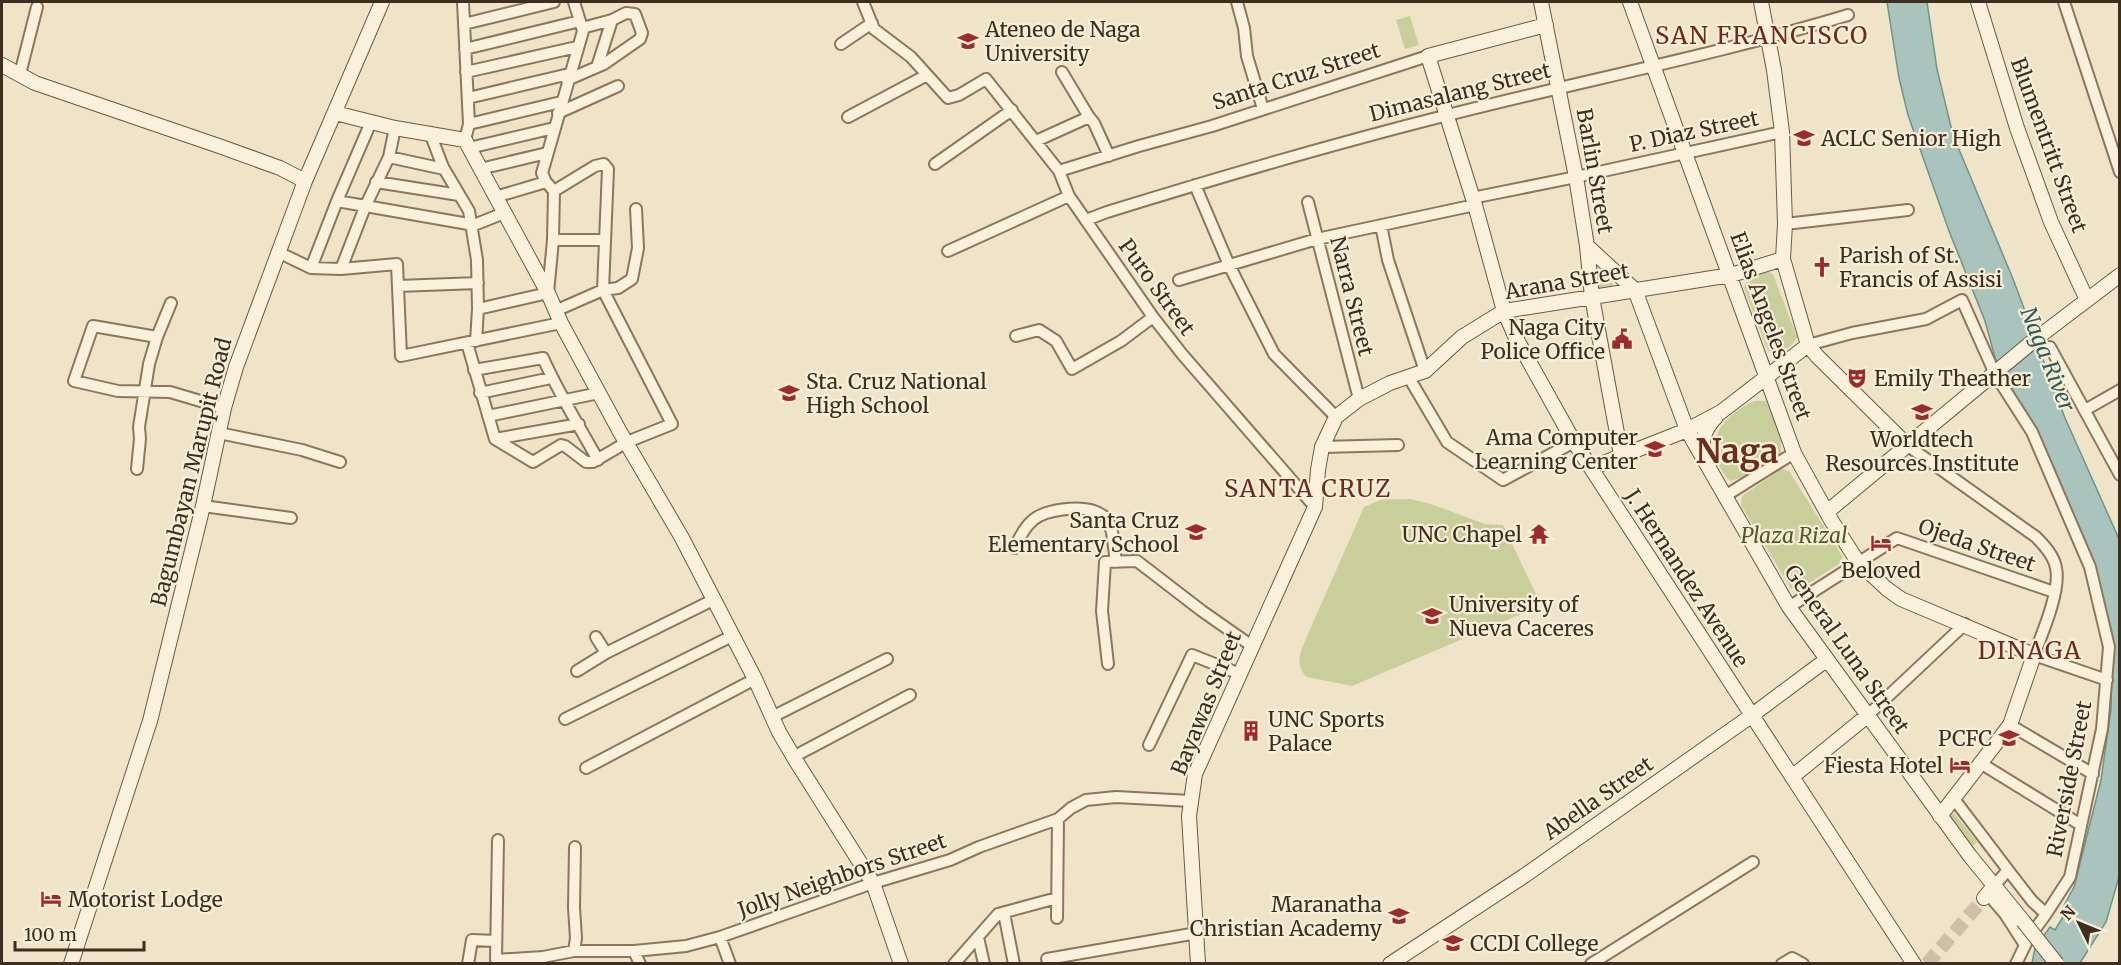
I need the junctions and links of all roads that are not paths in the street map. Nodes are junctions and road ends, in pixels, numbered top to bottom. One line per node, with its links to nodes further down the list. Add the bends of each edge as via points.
1 (382, 2): 38 (street, Bagumbayan Marupit Road)
2 (463, 2): 16 (street)
3 (554, 2): 16 (street)
4 (574, 2): 17 (street)
5 (864, 2): 15 (street)
6 (1238, 2): 36 (street, via 1247,56)
7 (1541, 2): 18 (street, Barlin Street)
8 (1630, 2): 25 (street, Elias Angeles Street)
9 (1761, 2): 19 (street)
10 (1978, 2): 98 (street, Blumentritt Street, via 2020,138 2051,222)
11 (2064, 2): 58 (street)
12 (37, 7): 29 (street)
13 (1848, 15): 19 (street, Dimasalang Street)
14 (612, 20): 17 (street); 26 (street); 26 (street, via 635,14 642,33 640,39)
15 (872, 23): 20 (street); 30 (street)
16 (464, 24): 22 (street)
17 (581, 25): 21 (street); 22 (street)
18 (1546, 25): 23 (street, Santa Cruz Street); 33 (street, Barlin Street)
19 (1768, 39): 25 (street, Dimasalang Street); 46 (street)
20 (841, 44)
21 (577, 47): 27 (street); 31 (street)
22 (465, 49): 27 (street)
23 (1428, 56): 36 (street, Santa Cruz Street); 39 (street, J. Hernandez Avenue)
24 (2, 64): 29 (street)
25 (1654, 65): 33 (street, Dimasalang Street); 51 (street, Elias Angeles Street)
26 (597, 68): 31 (street)
27 (466, 72): 34 (street)
28 (1062, 72): 41 (street)
29 (20, 74): 60 (street, via 35,83 280,168)
30 (927, 75): 37 (street, Puro Street, via 948,98 986,79); 40 (street)
31 (568, 77): 34 (street); 35 (street)
32 (618, 86): 35 (street)
33 (1559, 87): 39 (street, Dimasalang Street); 59 (street, Barlin Street)
34 (468, 98): 43 (street)
35 (560, 107): 43 (street); 45 (street)
36 (1263, 109): 52 (street, Santa Cruz Street)
37 (1012, 110): 48 (street, Puro Street); 54 (street)
38 (335, 113): 42 (street); 60 (street, Bagumbayan Marupit Road)
39 (1447, 115): 63 (street, Dimasalang Street); 69 (street, J. Hernandez Avenue)
40 (848, 117)
41 (1089, 117): 48 (street); 52 (street)
42 (371, 122): 44 (street); 68 (street)
43 (469, 124): 49 (street)
44 (395, 128): 47 (street); 53 (street)
45 (554, 128): 49 (street); 50 (street)
46 (1782, 132): 51 (street, P. Diaz Street); 76 (street)
47 (430, 133): 49 (street); 55 (street)
48 (1036, 141): 57 (street, Puro Street)
49 (467, 144): 56 (street)
50 (547, 153): 56 (street); 62 (street, via 542,173)
51 (1685, 154): 59 (street, P. Diaz Street); 89 (street, Elias Angeles Street)
52 (1109, 156): 57 (street, Santa Cruz Street)
53 (389, 157): 55 (street); 61 (street)
54 (934, 164)
55 (444, 169): 65 (street)
56 (480, 169): 67 (street)
57 (1059, 171): 66 (street, Puro Street)
58 (2120, 172)
59 (1576, 177): 69 (street, P. Diaz Street); 82 (street, Barlin Street)
60 (305, 181): 84 (street, Bagumbayan Marupit Road)
61 (376, 182): 65 (street); 71 (street)
62 (546, 182): 64 (street); 67 (street)
63 (1195, 185): 75 (street, Dimasalang Street); 86 (street)
64 (554, 191): 80 (street); 81 (street, via 604,164 608,170)
65 (459, 195): 77 (street, via 469,211)
66 (1069, 196): 75 (street, Puro Street); 83 (street)
67 (495, 197): 74 (street)
68 (336, 201): 71 (street); 87 (street)
69 (1474, 201): 78 (street, P. Diaz Street); 101 (street, J. Hernandez Avenue)
70 (1308, 202): 79 (street, Narra Street)
71 (364, 207): 77 (street); 88 (street)
72 (636, 209): 94 (street, via 638,248 632,279 618,288)
73 (1908, 210): 76 (street)
74 (504, 213): 77 (street); 96 (street)
75 (1086, 220): 103 (street, Puro Street)
76 (1785, 224): 85 (street)
77 (471, 225): 92 (street)
78 (1381, 225): 79 (street, P. Diaz Street); 110 (street, via 1388,260)
79 (1317, 239): 86 (street, P. Diaz Street); 119 (street, Narra Street)
80 (554, 240): 81 (street); 96 (street)
81 (605, 240): 94 (street)
82 (1587, 246): 95 (street, General Luna Street); 97 (street, Barlin Street)
83 (948, 251)
84 (278, 252): 87 (street); 121 (street, Bagumbayan Marupit Road)
85 (1783, 259): 89 (street, Arana Street); 107 (street)
86 (1229, 265): 91 (street, P. Diaz Street); 125 (street, via 1274,354)
87 (311, 268): 88 (street)
88 (341, 269): 93 (street, via 397,264)
89 (1731, 275): 95 (street, Arana Street); 113 (street, Elias Angeles Street)
90 (2120, 275): 98 (street)
91 (1179, 280)
92 (478, 283): 93 (street); 100 (street)
93 (398, 286): 106 (street, via 400,356)
94 (603, 290): 102 (street); 130 (street, via 672,424)
95 (1635, 290): 97 (street, Arana Street); 127 (street, General Luna Street)
96 (548, 293): 100 (street); 102 (street)
97 (1592, 297): 101 (street, Arana Street); 136 (street, Barlin Street)
98 (2087, 300): 111 (street)
99 (171, 303): 105 (street)
100 (478, 309): 106 (street)
101 (1504, 311): 110 (street, Arana Street, via 1462,337); 131 (street, J. Hernandez Avenue)
102 (558, 317): 106 (street); 118 (street)
103 (1153, 317): 104 (street, via 1072,369 1056,342 1039,330); 145 (street, Puro Street)
104 (1017, 336)
105 (157, 337): 116 (street); 116 (street, via 93,326 74,381 118,391)
106 (472, 342): 109 (street)
107 (1808, 345): 111 (street, Riverside Street, via 1926,319 1962,300); 113 (street); 133 (street)
108 (2050, 347): 122 (street)
109 (474, 370): 114 (street, via 543,358); 117 (street)
110 (1425, 371): 112 (street, Arana Street)
111 (1996, 373): 133 (street); 166 (street, Riverside Street, via 2032,432 2090,567 2109,647)
112 (1408, 376): 119 (street, Arana Street); 131 (street, via 1446,442 1503,480)
113 (1768, 377): 123 (street); 135 (street, Elias Angeles Street)
114 (551, 378): 117 (street); 120 (street)
115 (2120, 390): 122 (street)
116 (144, 391): 121 (street, via 170,392); 141 (street)
117 (480, 393): 124 (street)
118 (599, 393): 120 (street); 130 (street)
119 (1359, 399): 125 (street, Arana Street)
120 (566, 400): 124 (street); 126 (street)
121 (224, 408): 128 (street, Bagumbayan Marupit Road)
122 (2085, 410): 142 (street)
123 (1721, 412): 127 (street); 138 (street, via 1706,431)
124 (488, 416): 129 (street)
125 (1336, 417): 134 (street, Arana Street)
126 (579, 424): 129 (street); 137 (street)
127 (1687, 430): 136 (street); 138 (street, General Luna Street)
128 (219, 433): 139 (street); 144 (street, Bagumbayan Marupit Road)
129 (495, 438): 137 (street, via 533,462 561,445 586,462)
130 (627, 442): 137 (street); 152 (street)
131 (1574, 442): 140 (street, J. Hernandez Avenue)
132 (1398, 445): 134 (street)
133 (1908, 446): 146 (street); 151 (street, via 2036,537 2049,551 2057,569)
134 (1322, 447): 145 (street, Arana Street)
135 (1794, 453): 143 (street); 146 (street, Elias Angeles Street)
136 (1621, 455): 140 (street)
137 (598, 459)
138 (1704, 459): 143 (street, General Luna Street)
139 (339, 462)
140 (1592, 468): 168 (street, J. Hernandez Avenue)
141 (137, 469)
142 (2120, 475)
143 (1725, 496): 153 (street, General Luna Street)
144 (203, 506): 147 (street); 203 (street, Bagumbayan Marupit Road, via 144,743)
145 (1315, 507): 157 (street, Bayawas Street)
146 (1827, 512): 150 (street, Elias Angeles Street)
147 (291, 518)
148 (1015, 548): 149 (street, via 1034,519 1049,511 1094,511 1107,518)
149 (1116, 562): 157 (street, via 1137,561); 162 (street, via 1105,562 1102,611)
150 (1858, 562): 151 (street, Ojeda Street, via 1897,538); 153 (street); 154 (street, Elias Angeles Street, via 1901,598)
151 (2054, 592): 159 (street)
152 (713, 600): 155 (street); 158 (street)
153 (1789, 607): 161 (street, General Luna Street)
154 (1965, 624): 159 (street, Elias Angeles Street); 169 (street)
155 (732, 636): 165 (street); 171 (street)
156 (596, 637): 158 (street)
157 (1252, 646): 164 (street, Bayawas Street)
158 (606, 653): 163 (street)
159 (2034, 655): 166 (street, Elias Angeles Street); 172 (street)
160 (887, 659): 170 (street)
161 (1826, 660): 168 (street, Abella Street); 169 (street, General Luna Street)
162 (1108, 664)
163 (577, 671)
164 (1239, 674): 173 (street, via 1192,655); 180 (street, Bayawas Street, via 1195,774)
165 (755, 680): 170 (street); 176 (street)
166 (2107, 680): 177 (street, Riverside Street)
167 (910, 695): 174 (street)
168 (1751, 716): 178 (street, J. Hernandez Avenue); 202 (street, Abella Street)
169 (1867, 716): 178 (street); 181 (street, General Luna Street)
170 (772, 717): 174 (street)
171 (565, 719)
172 (2010, 725): 175 (street); 177 (street)
173 (1149, 745)
174 (793, 757): 188 (street)
175 (1982, 764): 179 (street); 183 (street)
176 (586, 768)
177 (2092, 774): 183 (street, Riverside Street)
178 (1792, 777): 216 (street, J. Hernandez Avenue)
179 (1954, 800): 181 (street); 187 (street)
180 (1191, 801): 182 (street, Jolly Neighbors Street, via 1116,797 1086,800); 194 (street, Bayawas Street)
181 (1940, 816): 189 (street, General Luna Street)
182 (1058, 819): 188 (street, Jolly Neighbors Street, via 950,860); 190 (street)
183 (2081, 825): 192 (street, Riverside Street, via 2070,877)
184 (498, 840): 197 (street)
185 (575, 847): 199 (street)
186 (1754, 862): 213 (street)
187 (2008, 870): 189 (street); 192 (street)
188 (873, 883): 195 (street, Jolly Neighbors Street); 207 (street)
189 (1988, 892): 198 (street); 218 (street, General Luna Street, bridge, via 2023,921)
190 (1057, 898): 191 (street); 193 (street)
191 (1004, 913): 196 (street, via 998,914); 210 (street)
192 (2046, 914): 198 (street, Riverside Street)
193 (1057, 918)
194 (1197, 933): 201 (street); 211 (street, Bayawas Street)
195 (720, 937): 200 (street, Jolly Neighbors Street, via 686,946); 206 (street)
196 (978, 937): 208 (street); 209 (street)
197 (496, 941): 199 (street, Jolly Neighbors Street, via 496,960); 204 (street, via 471,940)
198 (2025, 945): 217 (street, Riverside Street)
199 (574, 951): 200 (street, Jolly Neighbors Street)
200 (634, 951): 205 (street)
201 (1047, 959)
202 (1406, 959): 212 (street, Abella Street)
203 (71, 963)
204 (468, 963)
205 (640, 963)
206 (730, 963)
207 (901, 963)
208 (954, 963)
209 (984, 963)
210 (1014, 963)
211 (1198, 963)
212 (1390, 963)
213 (1591, 963)
214 (1782, 963): 215 (street, via 1792,958)
215 (1803, 963)
216 (1914, 963)
217 (2016, 963)
218 (2057, 963)

